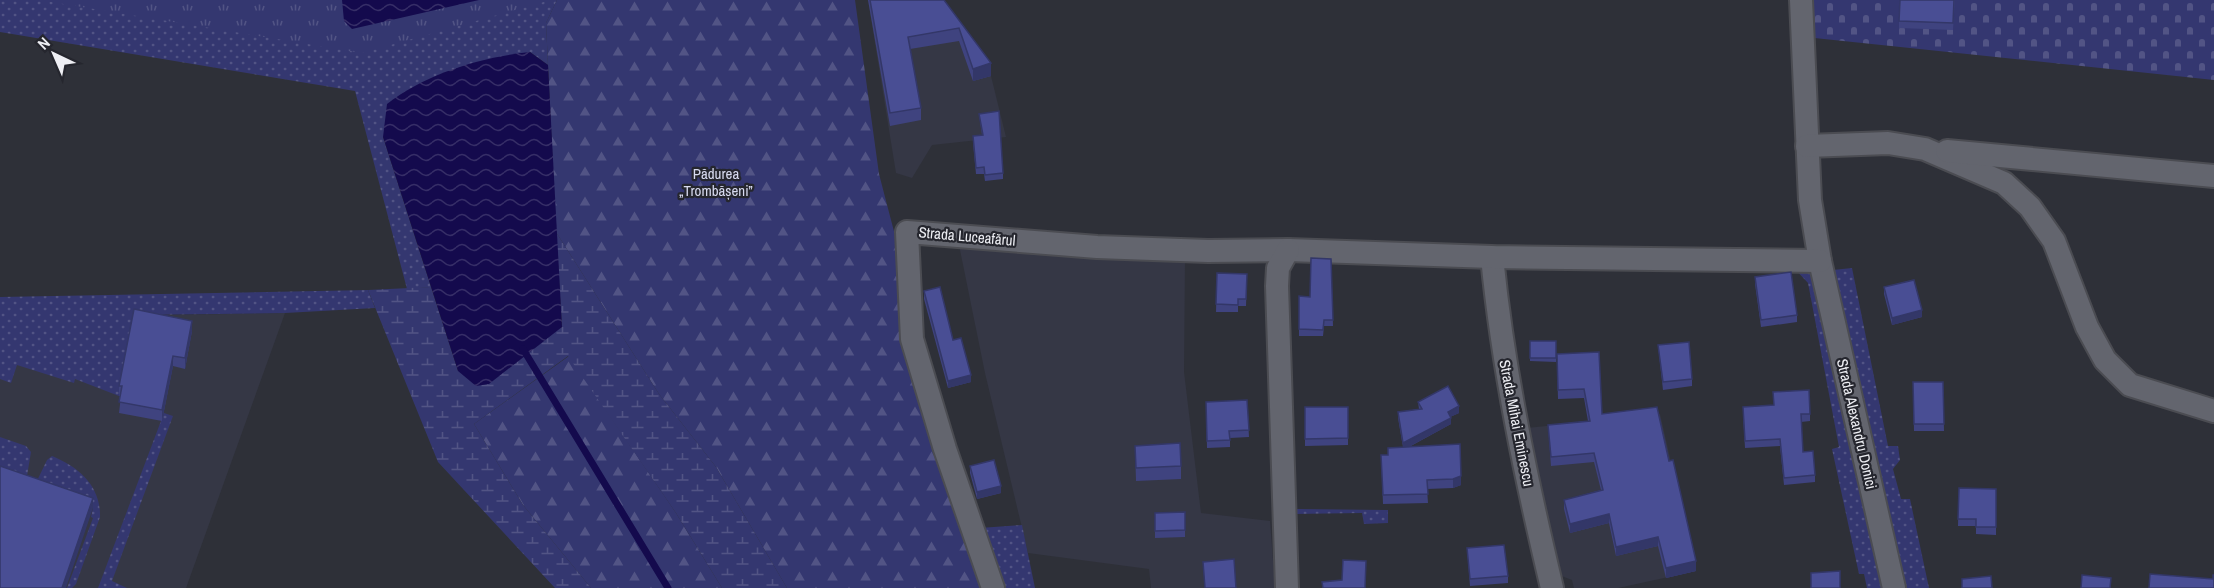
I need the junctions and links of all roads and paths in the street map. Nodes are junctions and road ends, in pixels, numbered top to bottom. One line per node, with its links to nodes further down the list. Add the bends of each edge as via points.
1 (1801, 0): 2 (street, Strada Alexandru Donici)
2 (1807, 146): 3 (street, via 1888,143); 7 (street, Strada Alexandru Donici, via 1810,200)
3 (1925, 149): 4 (street); 8 (street, via 2004,183 2030,207 2054,241 2087,327 2101,352 2130,385)
4 (2214, 176)
5 (1288, 250): 6 (street, Strada Luceafărul); 9 (street, Strada Luceafărul, via 1097,247 907,232 912,339); 10 (street, via 1278,268 1277,286)
6 (1492, 257): 7 (street); 11 (street, Strada Mihai Eminescu, via 1514,417)
7 (1820, 261): 12 (street, Strada Alexandru Donici)
8 (2214, 411)
9 (993, 588)
10 (1287, 588)
11 (1552, 588)
12 (1894, 588)

